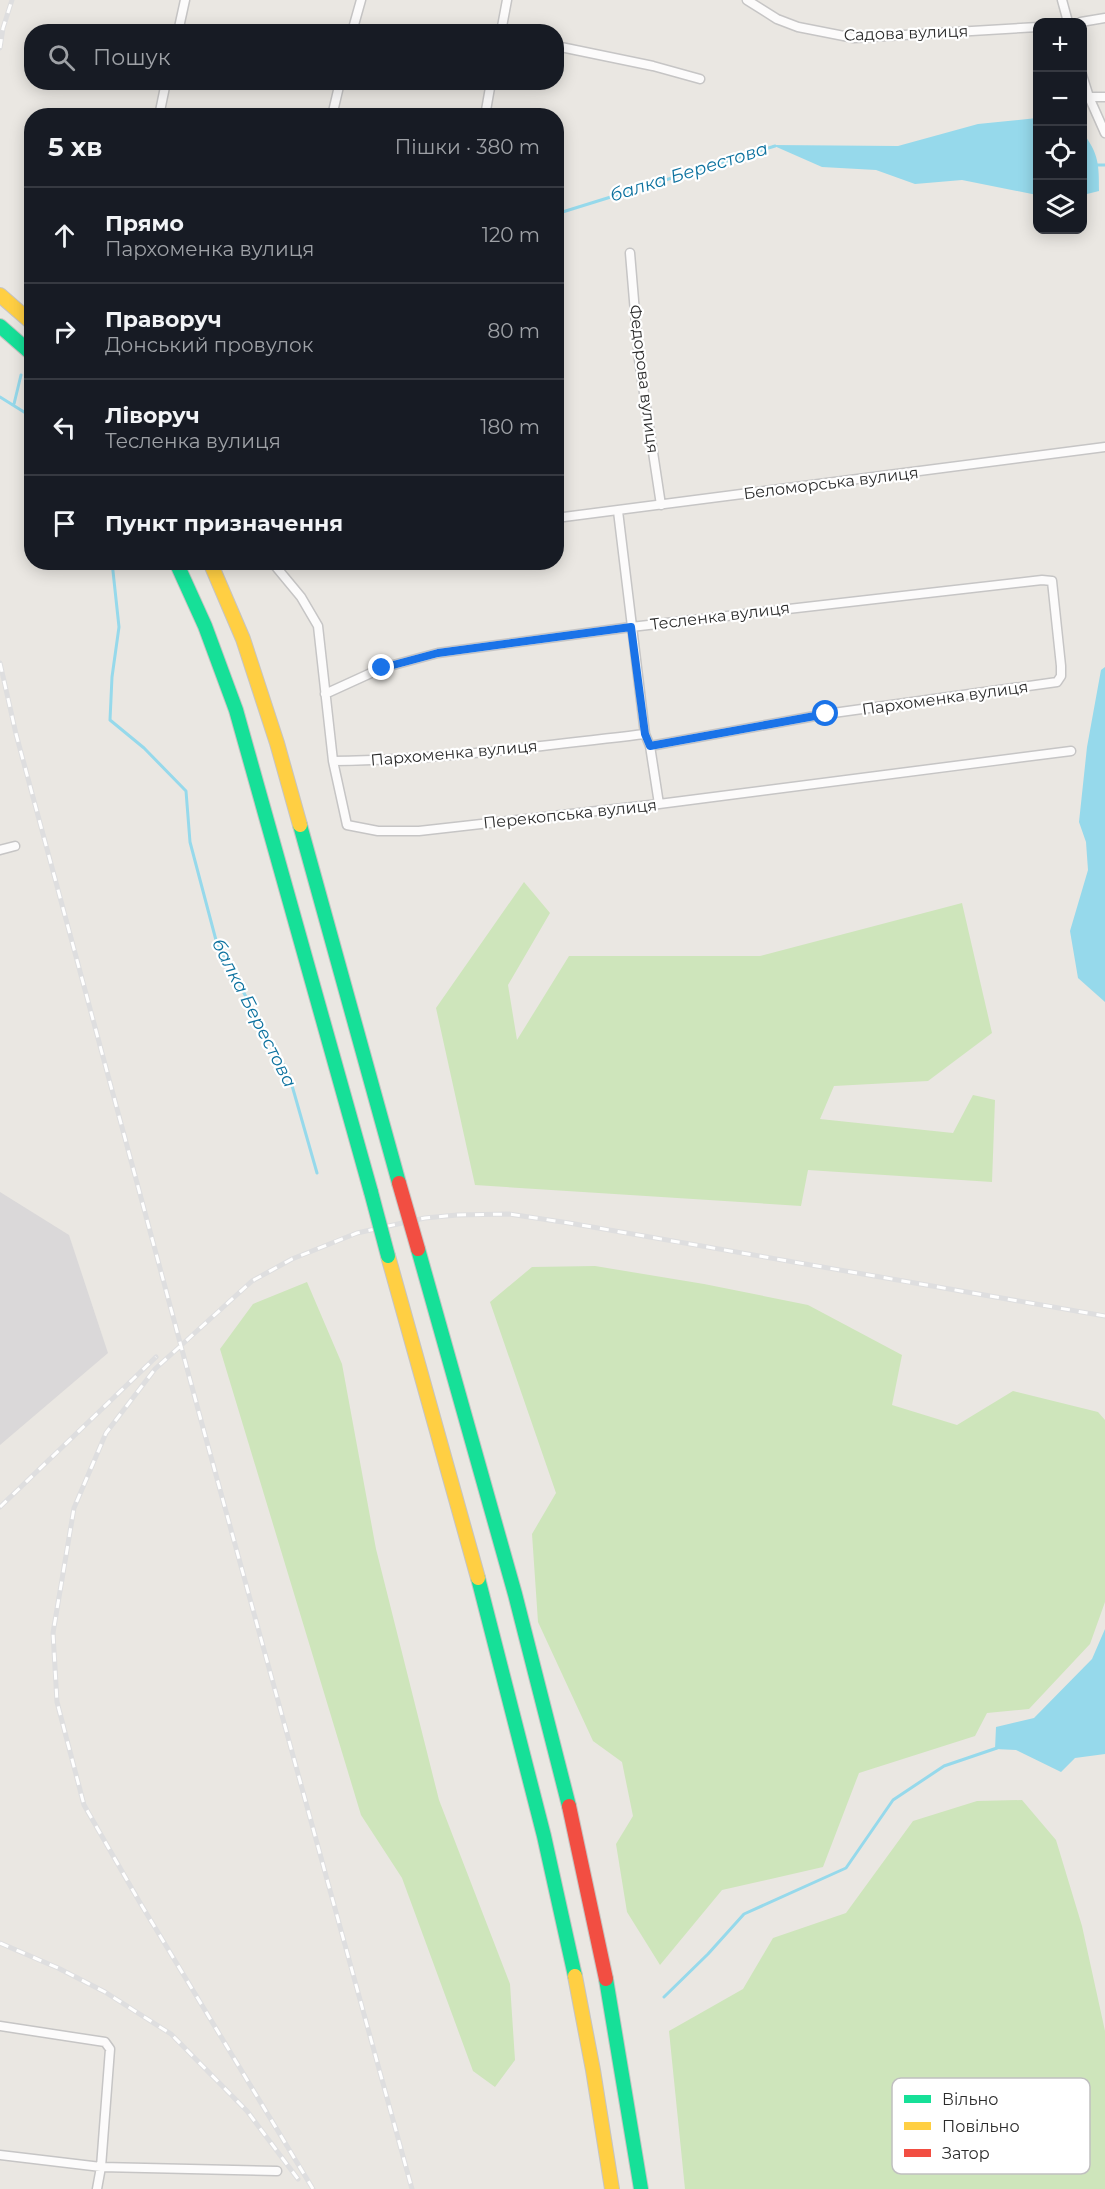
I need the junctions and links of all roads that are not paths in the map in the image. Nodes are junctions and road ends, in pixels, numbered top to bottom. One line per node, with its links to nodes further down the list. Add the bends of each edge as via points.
1 (185, 0): 9 (street)
2 (361, 0): 10 (street)
3 (507, 0): 11 (street)
4 (747, 0): 12 (street, Садова вулиця, via 798,27 854,38)
5 (1062, 0): 6 (street)
6 (1067, 18)
7 (1105, 18): 8 (street)
8 (1087, 21)
9 (180, 24)
10 (354, 24)
11 (502, 24)
12 (1033, 27)
13 (564, 48): 14 (street)
14 (700, 79)
15 (164, 90): 21 (street)
16 (338, 90): 22 (street)
17 (490, 90): 23 (street)
18 (1087, 90): 19 (street)
19 (1089, 97): 20 (street); 24 (street)
20 (1105, 97)
21 (161, 108)
22 (334, 108)
23 (486, 108)
24 (1105, 133)
25 (630, 253): 31 (street, Федорова вулиця, via 639,360)
26 (0, 295): 27 (main road)
27 (24, 316)
28 (0, 326): 29 (main road)
29 (24, 347)
30 (1105, 447): 31 (street, Беломорська вулиця)
31 (661, 505): 32 (street, Беломорська вулиця)
32 (618, 511): 33 (street, Беломорська вулиця); 37 (street)
33 (564, 517)
34 (181, 570): 52 (main road, bridge, via 236,710 506,1678 536,1796 591,2052)
35 (213, 570): 53 (main road, bridge, via 243,639 277,743 535,1673 602,1957)
36 (279, 570): 39 (street, Перекопська вулиця, via 318,626)
37 (631, 627): 38 (street, Тесленка вулиця, via 1052,581); 39 (street, Тесленка вулиця, via 438,653 382,668); 40 (street)
38 (1061, 676): 41 (street, Пархоменка вулиця, via 1057,682 1043,685 826,714)
39 (324, 694): 43 (street, Перекопська вулиця)
40 (645, 734): 41 (street); 43 (street, Пархоменка вулиця, via 520,748)
41 (650, 746): 44 (street)
42 (1071, 751): 44 (street, Перекопська вулиця)
43 (333, 761): 44 (street, Перекопська вулиця, via 347,825 378,831 419,831)
44 (659, 804)
45 (15, 846): 46 (street)
46 (0, 850)
47 (0, 2026): 49 (street, via 105,2042 110,2049)
48 (0, 2154): 49 (street)
49 (101, 2167): 50 (street); 51 (street)
50 (277, 2171)
51 (97, 2189)
52 (612, 2189)
53 (641, 2189)

